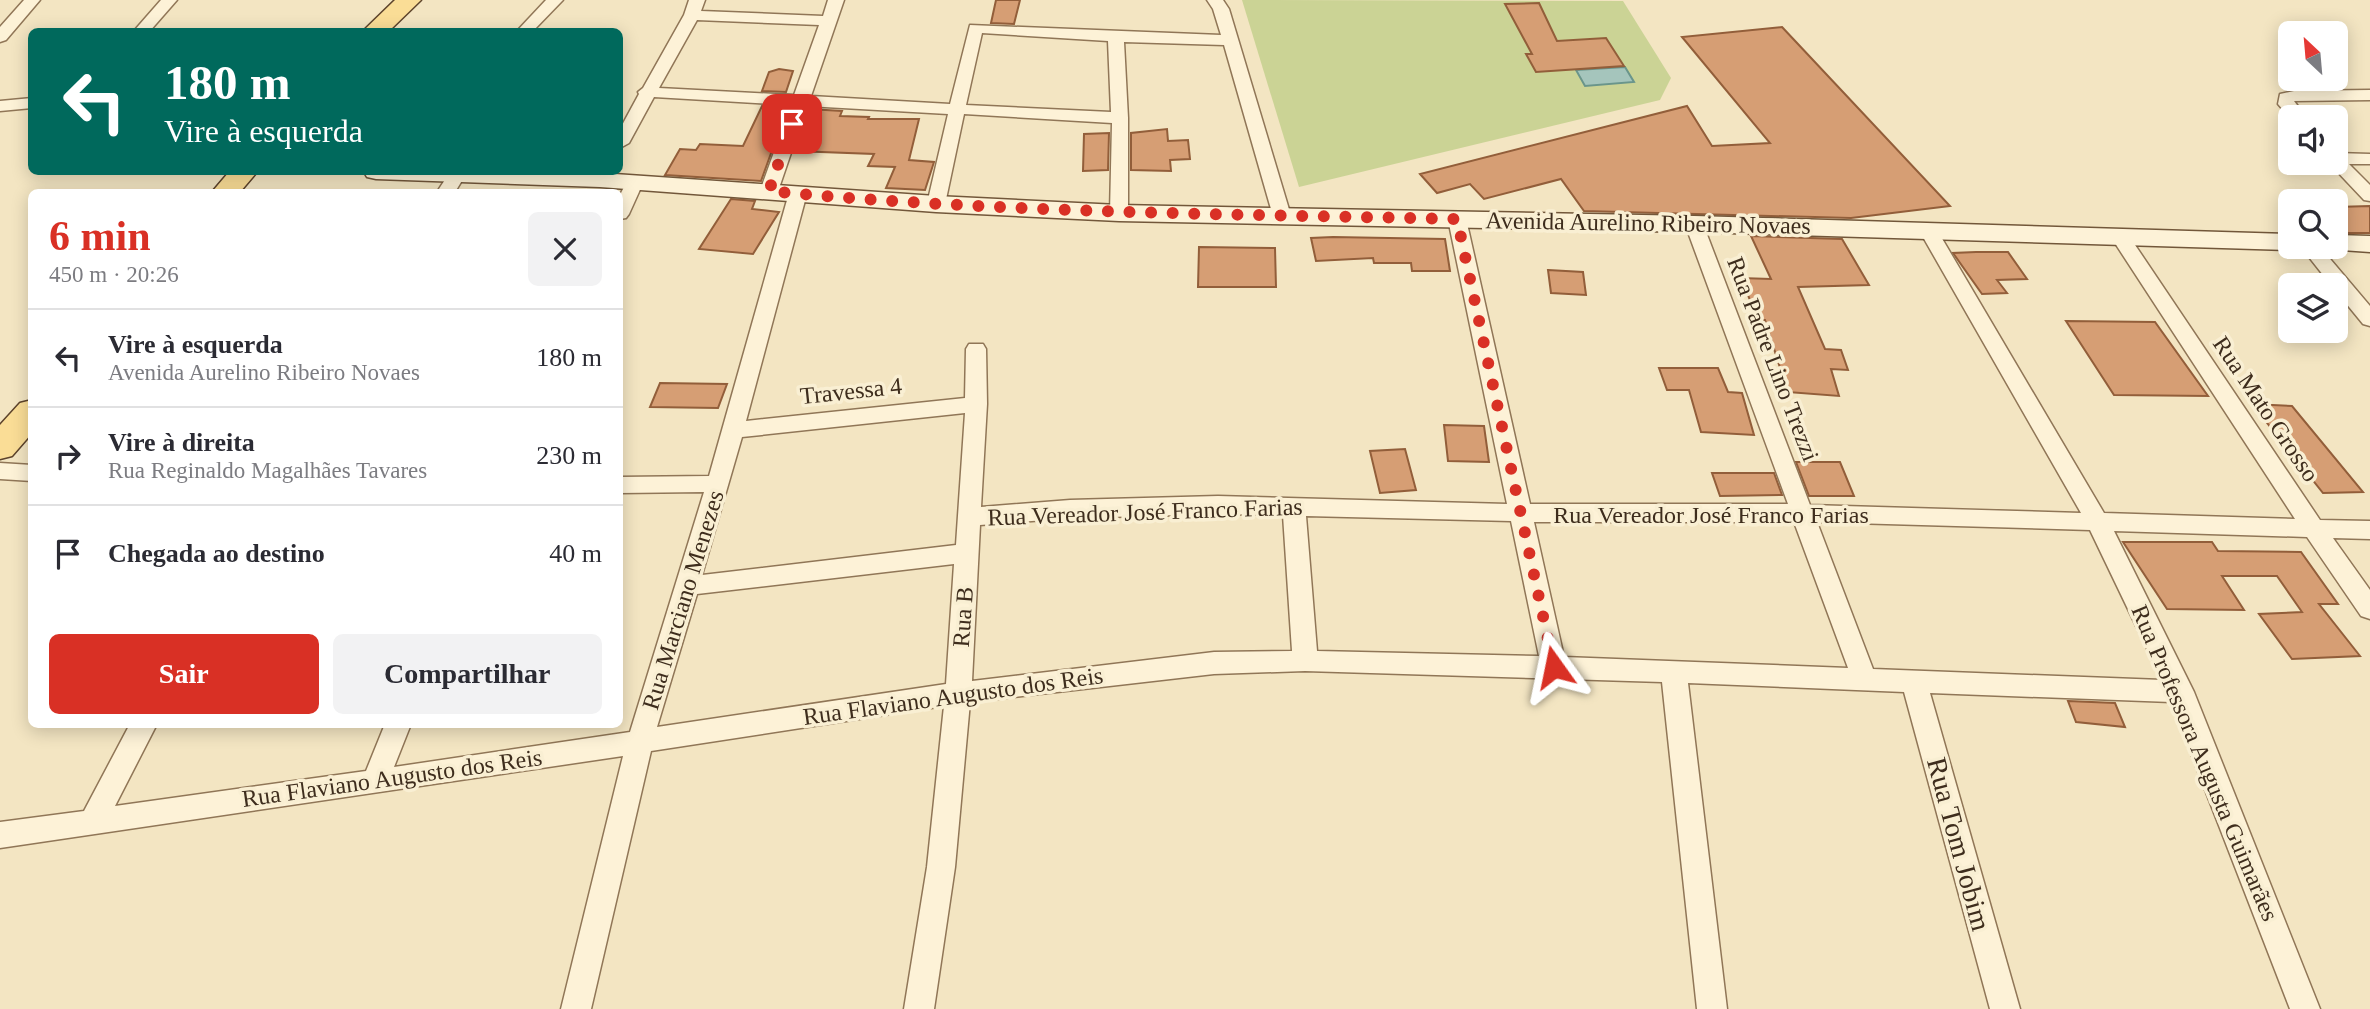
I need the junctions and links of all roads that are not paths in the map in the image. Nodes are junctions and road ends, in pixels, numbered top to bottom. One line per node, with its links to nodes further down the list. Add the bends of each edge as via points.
1 (32, 0): 12 (street)
2 (169, 0): 9 (street)
3 (409, 0): 10 (main road)
4 (555, 0): 11 (street)
5 (836, 0): 8 (street)
6 (1214, 0): 14 (street)
7 (694, 8): 8 (street); 15 (street)
8 (828, 21): 17 (street)
9 (144, 28)
10 (378, 28)
11 (527, 28)
12 (0, 37)
13 (1116, 37): 14 (street); 22 (street, via 976,27); 24 (street)
14 (1230, 40): 41 (street)
15 (646, 92): 17 (street); 25 (street)
16 (2370, 95): 20 (street, via 2294,96 2286,98)
17 (799, 102): 22 (street); 35 (street)
18 (28, 103): 21 (street)
19 (28, 104): 23 (street)
20 (2286, 104)
21 (0, 106)
22 (956, 107): 24 (street); 38 (street)
23 (0, 118)
24 (1119, 118): 40 (street)
25 (623, 136)
26 (2348, 159): 27 (street)
27 (2370, 159)
28 (2348, 172): 37 (street)
29 (240, 175): 34 (main road)
30 (397, 175): 32 (street, Avenida Aurelino Ribeiro Novaes)
31 (602, 176): 32 (street, Avenida Aurelino Ribeiro Novaes); 33 (street, Avenida Aurelino Ribeiro Novaes)
32 (452, 183)
33 (634, 183): 35 (street, Avenida Aurelino Ribeiro Novaes); 39 (street)
34 (228, 189)
35 (769, 191): 36 (street, Avenida Aurelino Ribeiro Novaes)
36 (798, 193): 38 (street, Avenida Aurelino Ribeiro Novaes); 54 (street, Rua Marciano Menezes)
37 (2370, 196)
38 (936, 204): 40 (street, Avenida Aurelino Ribeiro Novaes)
39 (623, 207)
40 (1119, 213): 41 (street, Avenida Aurelino Ribeiro Novaes)
41 (1282, 216): 42 (street, Avenida Aurelino Ribeiro Novaes)
42 (1457, 219): 43 (street, Avenida Aurelino Ribeiro Novaes); 61 (street)
43 (1694, 224): 44 (street, Avenida Aurelino Ribeiro Novaes); 62 (street, Rua Padre Lino Trezzi)
44 (1928, 230): 45 (street, Avenida Aurelino Ribeiro Novaes); 64 (street, Rua Professora Augusta Guimarães)
45 (2120, 237): 46 (street, Avenida Aurelino Ribeiro Novaes); 65 (street, Rua Mato Grosso)
46 (2278, 242)
47 (2348, 243): 48 (street)
48 (2370, 244)
49 (2320, 259): 50 (street)
50 (2370, 319)
51 (976, 349): 52 (street, Rua B)
52 (976, 404): 54 (street, Travessa 4); 63 (street, Rua B)
53 (28, 416): 55 (main road)
54 (731, 430): 58 (street, Rua Marciano Menezes)
55 (0, 447)
56 (0, 471): 57 (street)
57 (28, 473)
58 (718, 484): 59 (street); 68 (street, Rua Marciano Menezes)
59 (623, 485)
60 (1294, 506): 61 (street, Rua Vereador José Franco Farias); 63 (street, Rua Vereador José Franco Farias, via 1124,508); 70 (street)
61 (1521, 513): 62 (street, Rua Vereador José Franco Farias); 71 (street)
62 (1802, 513): 64 (street, Rua Vereador José Franco Farias); 73 (street, Rua Padre Lino Trezzi)
63 (969, 517): 67 (street, Rua B)
64 (2098, 523): 65 (street, Rua Vereador José Franco Farias); 75 (street, Rua Professora Augusta Guimarães)
65 (2314, 528): 66 (street, Rua Vereador José Franco Farias); 69 (street, Rua Mato Grosso)
66 (2370, 530)
67 (967, 553): 68 (street); 76 (street, Rua B)
68 (687, 586): 79 (street, Rua Marciano Menezes)
69 (2370, 609)
70 (1305, 661): 71 (street, Rua Flaviano Augusto dos Reis); 76 (street, Rua Flaviano Augusto dos Reis, via 1214,663)
71 (1554, 667): 72 (street, Rua Flaviano Augusto dos Reis)
72 (1674, 673): 73 (street, Rua Flaviano Augusto dos Reis); 85 (street)
73 (1864, 678): 74 (street, Rua Flaviano Augusto dos Reis)
74 (1914, 680): 75 (street, Rua Flaviano Augusto dos Reis); 86 (street, Rua Tom Jobim)
75 (2181, 692): 87 (street, Rua Professora Augusta Guimarães)
76 (958, 693): 79 (street, Rua Flaviano Augusto dos Reis); 84 (street, Rua B, via 941,867)
77 (142, 728): 81 (street)
78 (396, 728): 80 (street)
79 (640, 741): 80 (street, Rua Flaviano Augusto dos Reis); 83 (street, Rua Marciano Menezes)
80 (375, 782): 81 (street, Rua Flaviano Augusto dos Reis)
81 (92, 822): 82 (street, Rua Flaviano Augusto dos Reis)
82 (0, 835)
83 (576, 1009)
84 (919, 1009)
85 (1712, 1009)
86 (2005, 1009)
87 (2305, 1009)

